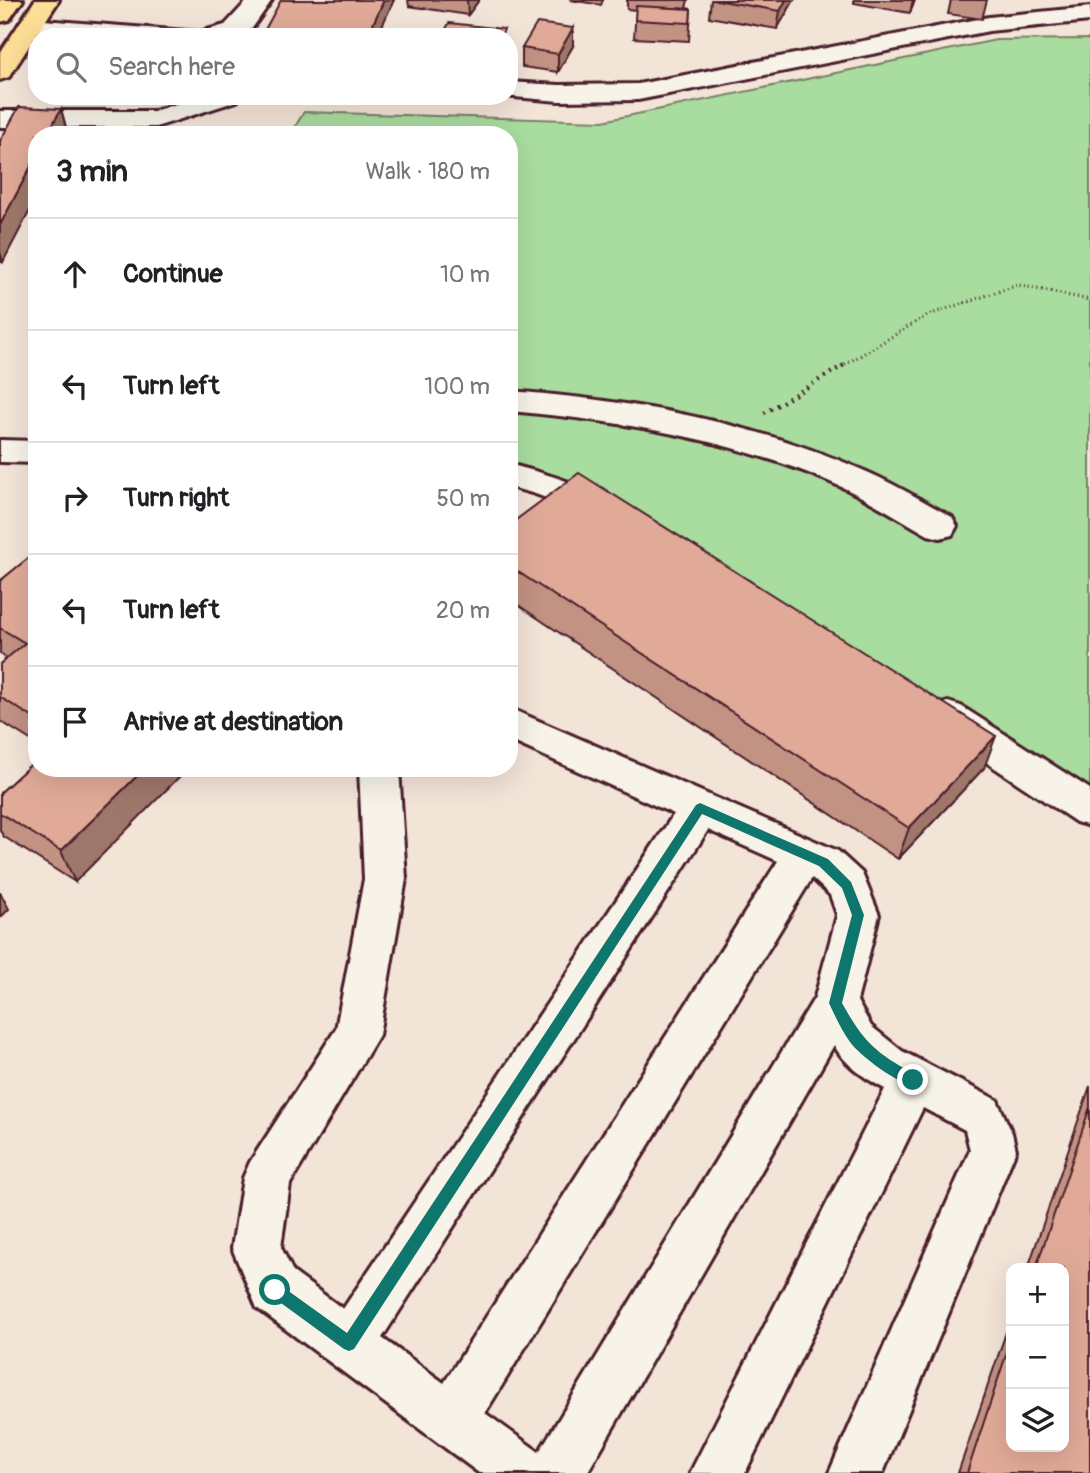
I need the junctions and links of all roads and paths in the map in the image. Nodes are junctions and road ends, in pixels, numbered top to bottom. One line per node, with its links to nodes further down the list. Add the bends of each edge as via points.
1 (11, 0): 5 (main road)
2 (47, 0): 6 (main road)
3 (260, 0): 8 (street)
4 (1090, 14): 11 (street, via 989,24 638,92)
5 (0, 15)
6 (30, 26): 7 (street)
7 (59, 28)
8 (239, 28)
9 (28, 29): 10 (main road)
10 (0, 72)
11 (518, 91)
12 (207, 105): 15 (street)
13 (0, 119): 14 (street)
14 (136, 126)
15 (158, 126)
16 (1090, 300): 18 (path, via 1018,285 928,315)
17 (518, 402): 18 (street, via 568,405)
18 (728, 434): 22 (street, via 847,476)
19 (0, 451): 20 (street)
20 (28, 452)
21 (518, 478): 23 (street, via 560,490)
22 (940, 526)
23 (632, 532)
24 (920, 701): 28 (street)
25 (518, 727): 27 (street)
26 (379, 777): 32 (street, via 385,878 357,1035 267,1178 256,1248 275,1290)
27 (700, 808): 29 (street); 32 (street)
28 (1090, 810)
29 (805, 854): 30 (street, via 824,863 847,885 858,915); 33 (street)
30 (835, 1003): 31 (street, via 855,1040); 35 (street)
31 (913, 1080): 36 (street); 37 (street, via 981,1115 993,1150)
32 (349, 1344): 33 (street)
33 (450, 1420): 34 (street)
34 (523, 1473)
35 (557, 1473)
36 (717, 1473)
37 (856, 1473)

